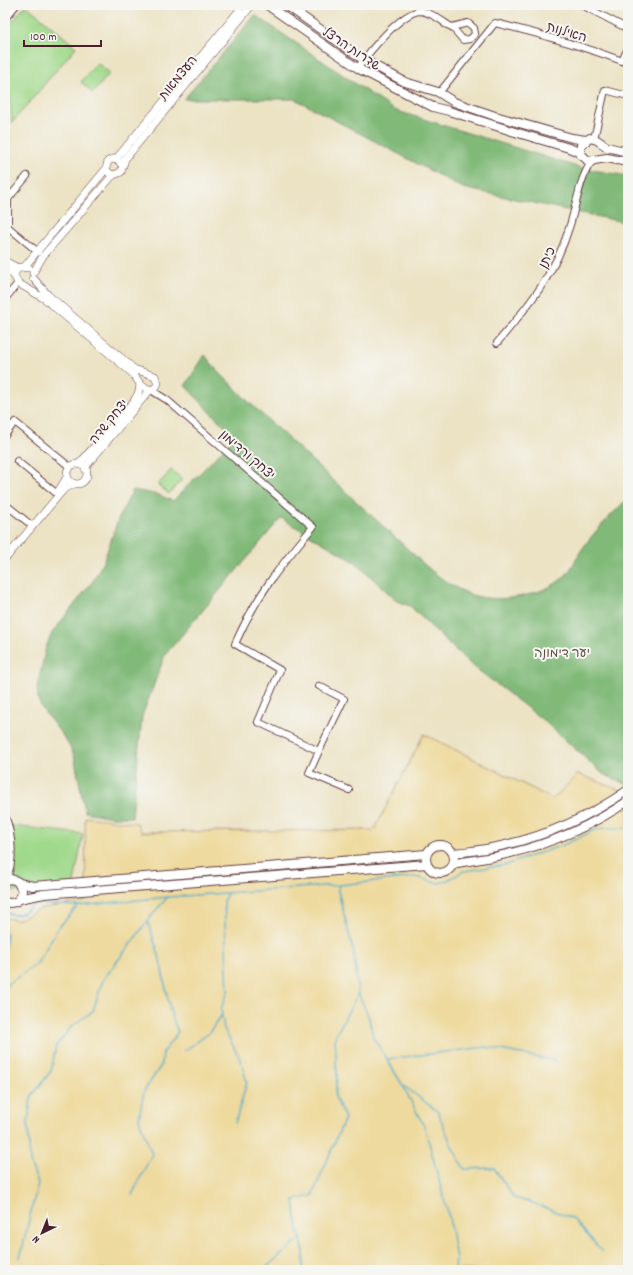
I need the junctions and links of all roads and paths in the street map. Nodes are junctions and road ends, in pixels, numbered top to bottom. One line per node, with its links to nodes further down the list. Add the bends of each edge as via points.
1 (15, 5): 7 (main road)
2 (242, 5): 22 (street, העצמאות)
3 (252, 5): 25 (street, העצמאות)
4 (267, 5): 13 (main road, שדרות הרצל)
5 (286, 5): 11 (main road, שדרות הרצל)
6 (582, 5): 9 (street)
7 (5, 17)
8 (450, 26): 11 (street, via 416,12 380,39)
9 (628, 29)
10 (628, 48): 12 (street)
11 (364, 60): 13 (street); 14 (main road, שדרות הרצל, via 398,79)
12 (625, 62): 15 (street, האילנות, via 536,32 496,23)
13 (358, 68): 17 (main road, שדרות הרצל)
14 (430, 91): 15 (main road); 17 (main road, via 425,99)
15 (442, 95): 18 (main road, via 445,105); 19 (main road, via 454,102 517,123 572,138)
16 (628, 96): 19 (street, via 605,90)
17 (428, 105): 18 (main road)
18 (439, 109): 21 (main road, via 569,148)
19 (593, 140): 20 (main road); 21 (main road, via 581,145); 23 (main road, via 603,152)
20 (628, 152)
21 (582, 156): 23 (main road, via 588,161); 26 (street)
22 (116, 159): 25 (street); 27 (street, via 108,161)
23 (596, 160): 24 (main road, via 607,158); 26 (street, כיתן)
24 (628, 162)
25 (122, 165): 28 (street, via 121,172)
26 (587, 168): 37 (street, כיתן, via 562,251 553,269 528,306)
27 (106, 169): 28 (street); 30 (street)
28 (113, 175): 34 (street, via 43,256)
29 (27, 176): 30 (street, via 8,199 8,228)
30 (38, 252): 33 (street)
31 (5, 261): 33 (street)
32 (5, 267): 35 (street)
33 (21, 267): 34 (street, via 29,268); 35 (street)
34 (33, 276): 35 (street, via 30,283); 38 (street, via 48,295 134,369)
35 (19, 282): 36 (street); 39 (street, via 51,304 132,372)
36 (5, 299)
37 (497, 343)
38 (144, 373): 39 (street, יצחק שדה, via 140,375); 40 (street, via 155,376 158,380)
39 (140, 383): 40 (street); 43 (street, יצחק שדה, via 134,401)
40 (153, 389): 45 (street, יצחק שדה); 54 (street, יצחק ורדימון, via 313,527 276,570 249,613 235,644 280,670 258,722)
41 (5, 435): 44 (street, via 15,422)
42 (17, 461): 48 (street)
43 (80, 464): 44 (street); 45 (street)
44 (70, 467): 46 (street, via 67,471)
45 (86, 469): 47 (street, via 86,479 81,484)
46 (68, 477): 47 (street); 48 (street)
47 (74, 484): 52 (street, via 64,489)
48 (56, 493): 50 (street)
49 (5, 504): 50 (street)
50 (30, 524): 51 (street)
51 (5, 554)
52 (5, 559)
53 (319, 686): 54 (street, via 344,699)
54 (319, 751): 55 (street, via 309,773)
55 (349, 790)
56 (628, 790): 59 (main road, via 585,816 534,837 491,848)
57 (628, 801): 63 (main road, via 589,824 537,846 492,858)
58 (5, 818): 61 (main road)
59 (453, 853): 60 (main road, via 448,847 439,844 431,847); 63 (main road)
60 (426, 854): 62 (main road); 65 (main road, via 33,886)
61 (10, 858): 64 (main road); 65 (main road)
62 (427, 864): 63 (main road, via 438,873 447,871); 66 (main road, via 44,894)
63 (453, 864)
64 (5, 880): 65 (main road)
65 (18, 882): 66 (main road, via 22,892)
66 (19, 899): 67 (main road, via 12,903)
67 (5, 902)

